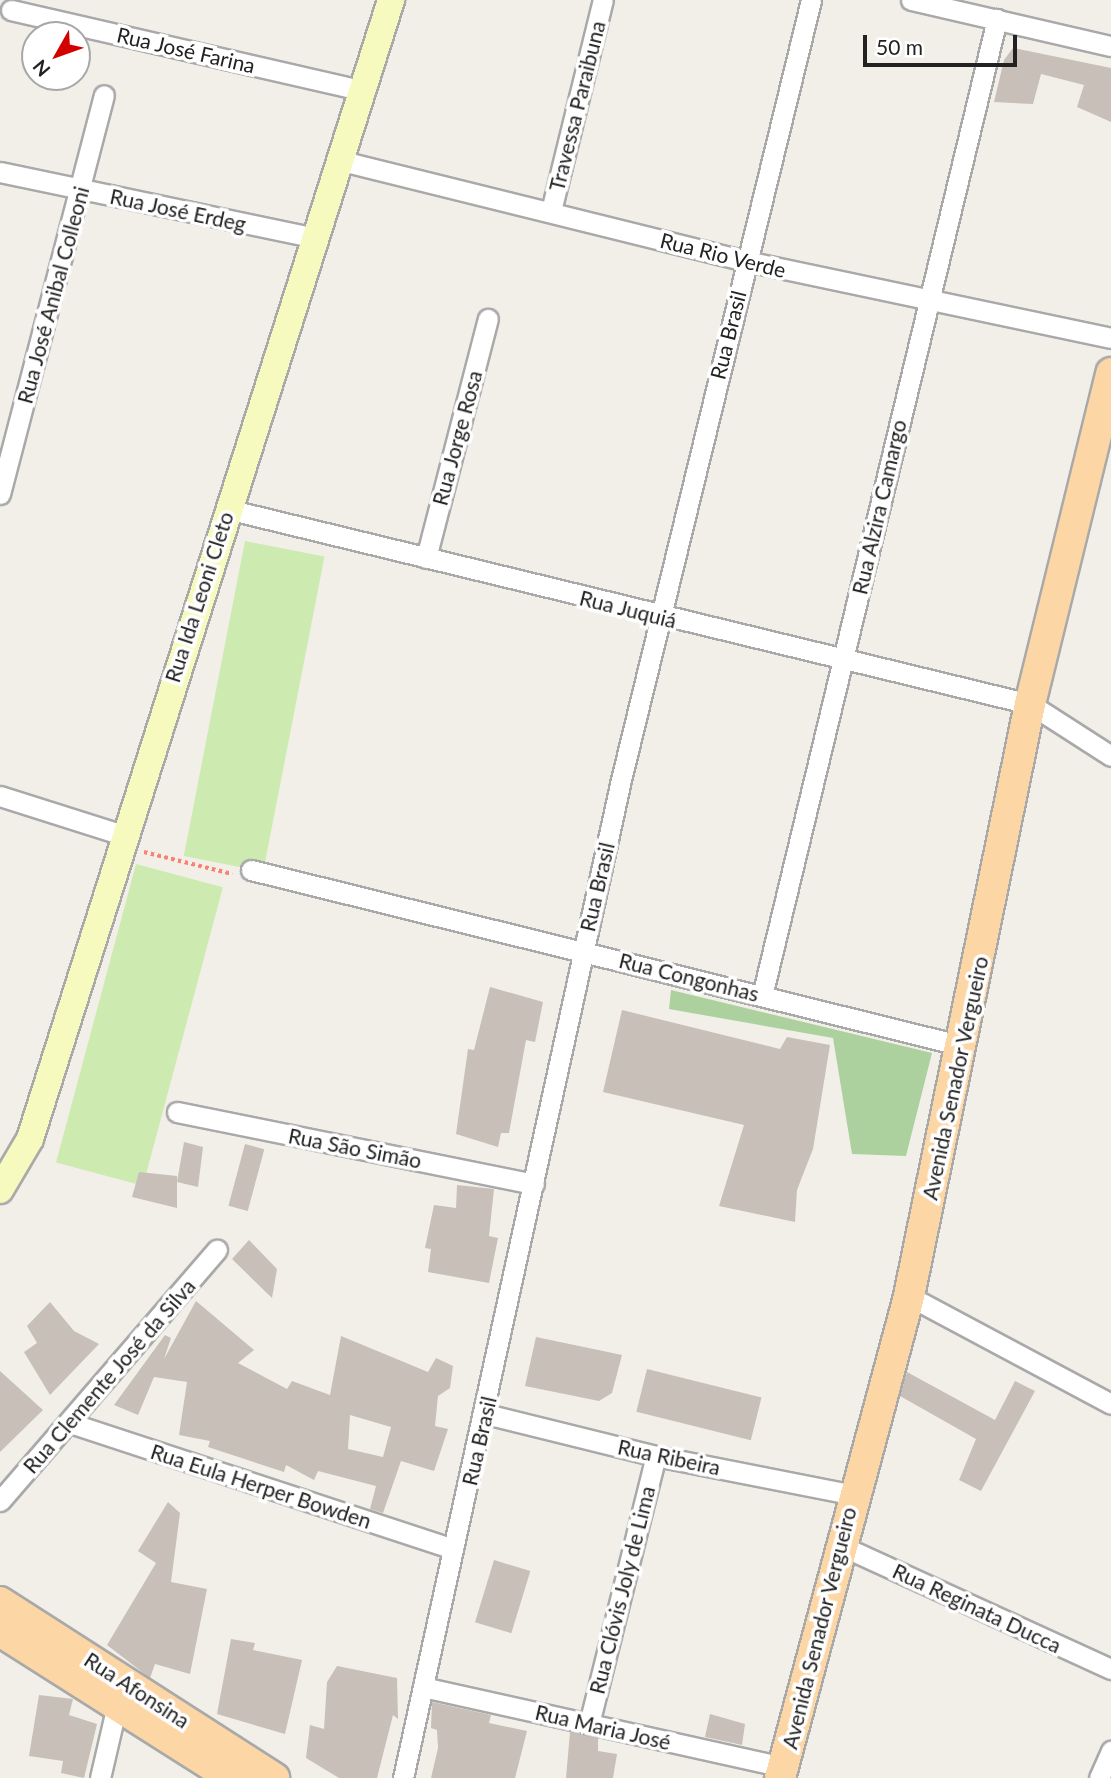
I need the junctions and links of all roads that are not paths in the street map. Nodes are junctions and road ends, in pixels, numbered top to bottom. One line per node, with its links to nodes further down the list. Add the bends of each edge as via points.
1 (391, 0): 8 (street, Rua Ida Leoni Cleto)
2 (603, 0): 13 (street, Travessa Paraibuna)
3 (811, 0): 15 (street, Rua Brasil)
4 (911, 0): 6 (street)
5 (11, 10): 8 (street, Rua José Farina)
6 (997, 19): 7 (street); 16 (street, Rua Alzira Camargo)
7 (1111, 46)
8 (360, 90): 10 (street, Rua Ida Leoni Cleto)
9 (104, 95): 12 (street, Rua José Anibal Colleoni)
10 (338, 160): 13 (street, Rua Rio Verde); 14 (street, Rua Ida Leoni Cleto)
11 (0, 172): 12 (street, Rua José Erdeg)
12 (82, 190): 14 (street, Rua José Erdeg); 21 (street, Rua José Anibal Colleoni)
13 (551, 212): 15 (street, Rua Rio Verde)
14 (315, 239): 22 (street, Rua Ida Leoni Cleto)
15 (747, 261): 16 (street, Rua Rio Verde); 24 (street, Rua Brasil)
16 (928, 301): 18 (street, Rua Rio Verde); 25 (street, Rua Alzira Camargo)
17 (488, 319): 23 (street, Rua Jorge Rosa)
18 (1111, 338)
19 (1111, 373): 20 (main road, Avenida Senador Vergueiro)
20 (1105, 434): 26 (main road, Avenida Senador Vergueiro)
21 (0, 494)
22 (227, 509): 23 (street, Rua Juquiá); 29 (street, Rua Ida Leoni Cleto)
23 (426, 558): 24 (street, Rua Juquiá)
24 (659, 617): 25 (street, Rua Juquiá); 31 (street, Rua Brasil)
25 (843, 661): 26 (street, Rua Juquiá); 32 (street, Rua Alzira Camargo)
26 (1030, 704): 27 (street, Rua Juquiá); 33 (main road, Avenida Senador Vergueiro)
27 (1111, 756)
28 (0, 796): 29 (street)
29 (122, 840): 36 (street, Rua Ida Leoni Cleto, via 30,1139)
30 (251, 870): 31 (street, Rua Congonhas)
31 (583, 951): 32 (street, Rua Congonhas); 35 (street, Rua Brasil)
32 (762, 996): 33 (street, Rua Congonhas)
33 (963, 1045): 38 (main road, Avenida Senador Vergueiro)
34 (177, 1112): 35 (street, Rua São Simão)
35 (534, 1184): 40 (street, Rua Brasil)
36 (0, 1190)
37 (218, 1250): 41 (street, Rua Clemente José da Silva)
38 (909, 1296): 39 (street); 43 (main road, Avenida Senador Vergueiro)
39 (1111, 1404)
40 (486, 1414): 42 (street, Rua Ribeira); 46 (street, Rua Brasil)
41 (70, 1423): 44 (street, Rua Clemente José da Silva); 46 (street, Rua Eula Herper Bowden)
42 (656, 1455): 43 (street, Rua Ribeira); 52 (street, Rua Clóvis Joly de Lima)
43 (854, 1495): 45 (main road, Avenida Senador Vergueiro)
44 (0, 1501)
45 (842, 1546): 49 (street, Rua Reginata Ducca); 54 (main road, Avenida Senador Vergueiro)
46 (453, 1549): 50 (street, Rua Brasil)
47 (0, 1602): 57 (main road, Rua Afonsina)
48 (0, 1630): 51 (main road, Rua Afonsina)
49 (1111, 1670)
50 (424, 1687): 52 (street, Rua Maria José); 58 (street, Rua Brasil)
51 (117, 1704): 55 (street); 56 (main road, Rua Afonsina)
52 (589, 1724): 54 (street, Rua Maria José)
53 (1111, 1751): 59 (street)
54 (785, 1774)
55 (100, 1778)
56 (232, 1778)
57 (274, 1778)
58 (404, 1778)
59 (1099, 1778)

